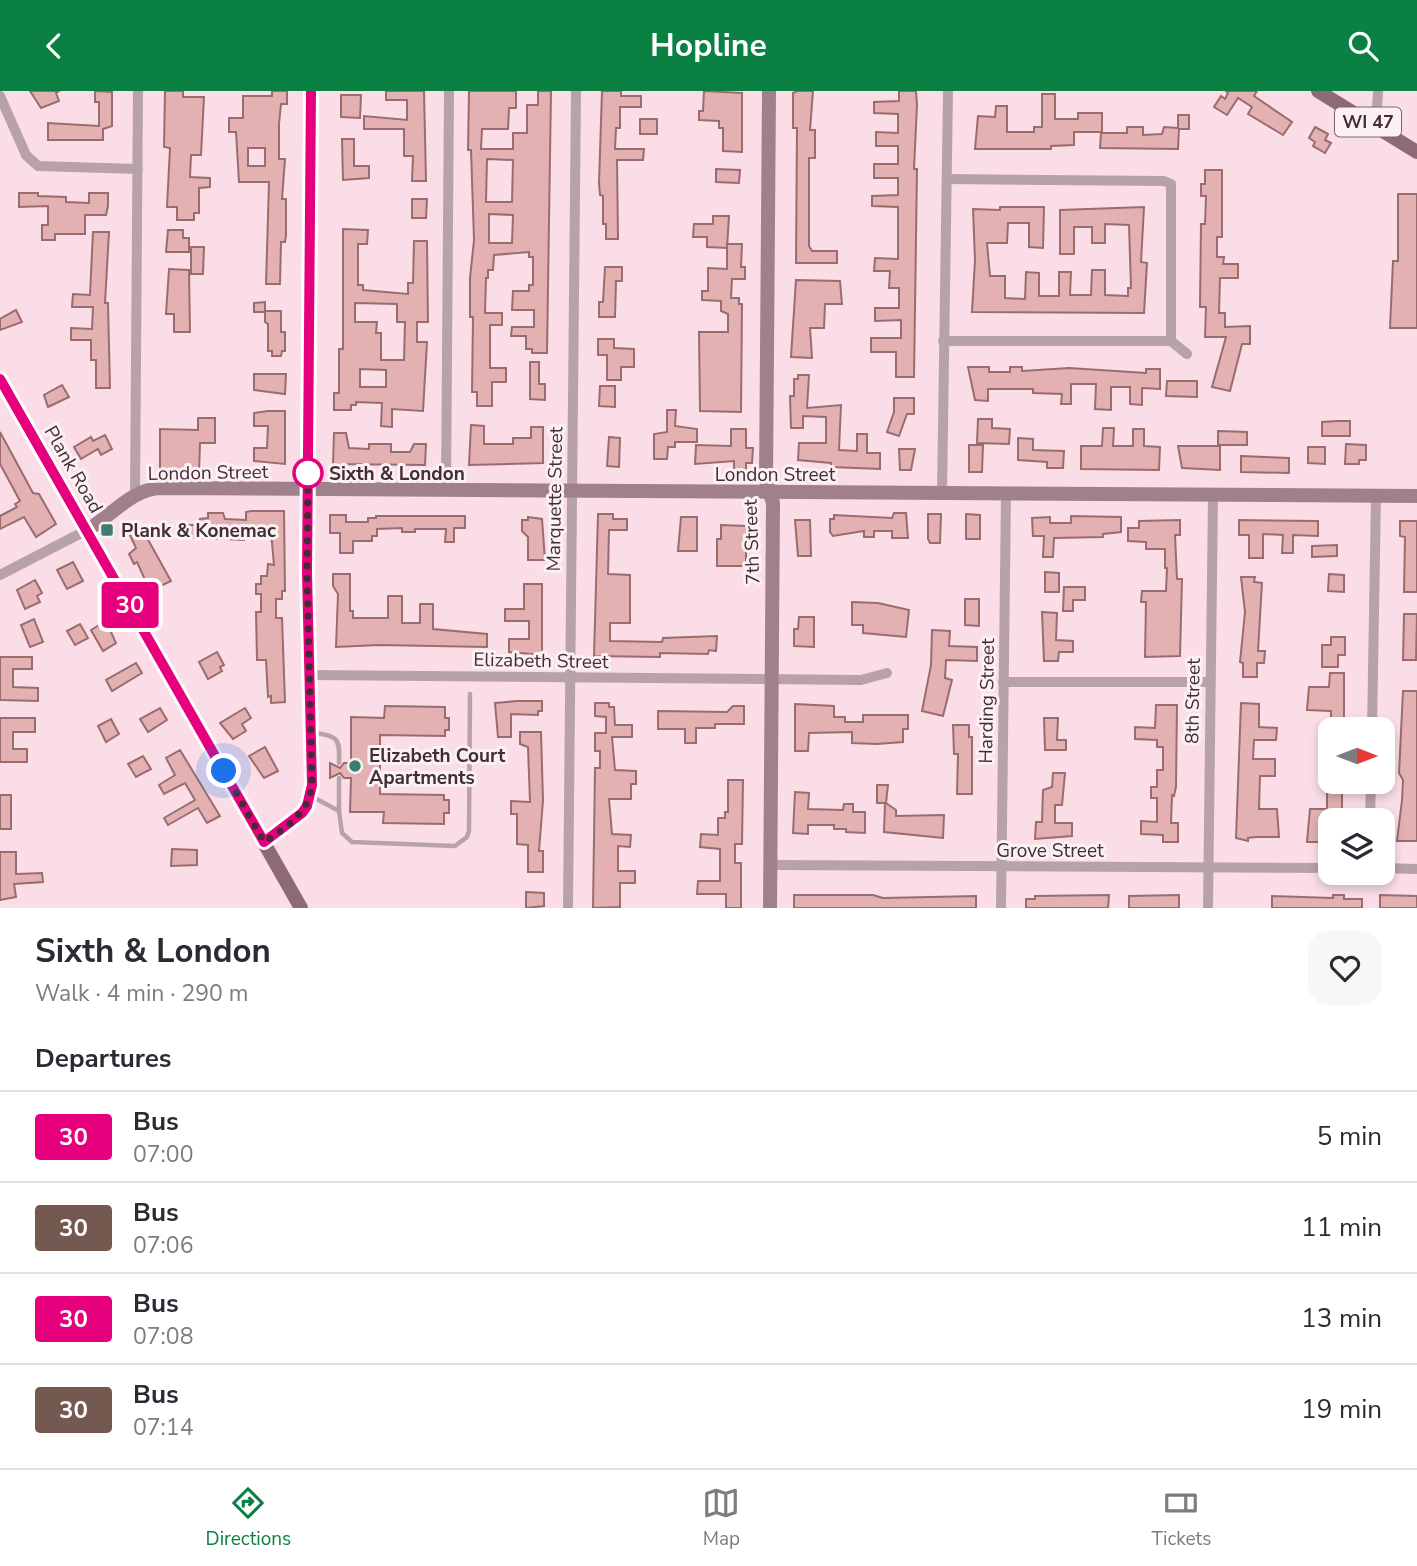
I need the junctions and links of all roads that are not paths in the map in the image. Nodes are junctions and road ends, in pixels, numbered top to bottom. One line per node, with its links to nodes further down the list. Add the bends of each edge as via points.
1 (138, 91): 12 (street)
2 (311, 91): 18 (street)
3 (449, 91): 19 (street)
4 (576, 91): 20 (street, Marquette Street)
5 (769, 91): 21 (street, 7th Street)
6 (948, 91): 13 (street)
7 (1318, 91): 10 (main road, WI 47)
8 (1378, 91): 10 (street)
9 (0, 96): 12 (street, via 26,155 38,166)
10 (1376, 127): 11 (main road, WI 47)
11 (1417, 152)
12 (138, 169): 24 (street)
13 (947, 179): 14 (street); 15 (street, via 1171,184)
14 (943, 341): 15 (street); 22 (street)
15 (1171, 341): 16 (street)
16 (1187, 354)
17 (0, 379): 28 (main road, Plank Road)
18 (308, 489): 19 (street, London Street); 24 (street, London Street, via 161,488); 31 (street)
19 (446, 490): 20 (street, London Street)
20 (571, 491): 21 (street, London Street); 32 (street, Marquette Street)
21 (769, 493): 22 (street, London Street); 33 (street, 7th Street, via 773,503)
22 (942, 494): 23 (street, London Street)
23 (1006, 494): 25 (street, London Street); 34 (street, Harding Street)
24 (135, 495): 28 (street)
25 (1213, 495): 26 (street, London Street); 35 (street, 8th Street)
26 (1376, 495): 27 (street, London Street); 37 (street)
27 (1417, 496)
28 (87, 530): 29 (street); 43 (main road, Plank Road)
29 (0, 575)
30 (887, 673): 33 (street, Elizabeth Street, via 861,680)
31 (311, 675): 32 (street, Elizabeth Street); 38 (street)
32 (569, 677): 33 (street, Elizabeth Street); 51 (street, Marquette Street)
33 (771, 680): 44 (street, 7th Street)
34 (1003, 683): 35 (street); 45 (street, Harding Street)
35 (1210, 683): 46 (street, 8th Street)
36 (470, 694): 42 (lane, via 470,831 462,842 455,846 359,844 342,833)
37 (1371, 717)
38 (312, 732): 39 (lane, via 335,737 340,743); 41 (street)
39 (339, 763)
40 (340, 778): 42 (lane)
41 (311, 796): 42 (lane); 43 (street, via 293,821)
42 (339, 811)
43 (264, 842): 50 (main road, Plank Road)
44 (771, 865): 45 (street, Grove Street); 52 (street, 7th Street)
45 (1002, 867): 46 (street, Grove Street); 53 (street, Harding Street)
46 (1208, 867): 47 (street, Grove Street); 54 (street, 8th Street)
47 (1318, 868)
48 (1395, 868): 49 (street)
49 (1417, 869)
50 (302, 908)
51 (568, 908)
52 (770, 908)
53 (1001, 908)
54 (1208, 908)

